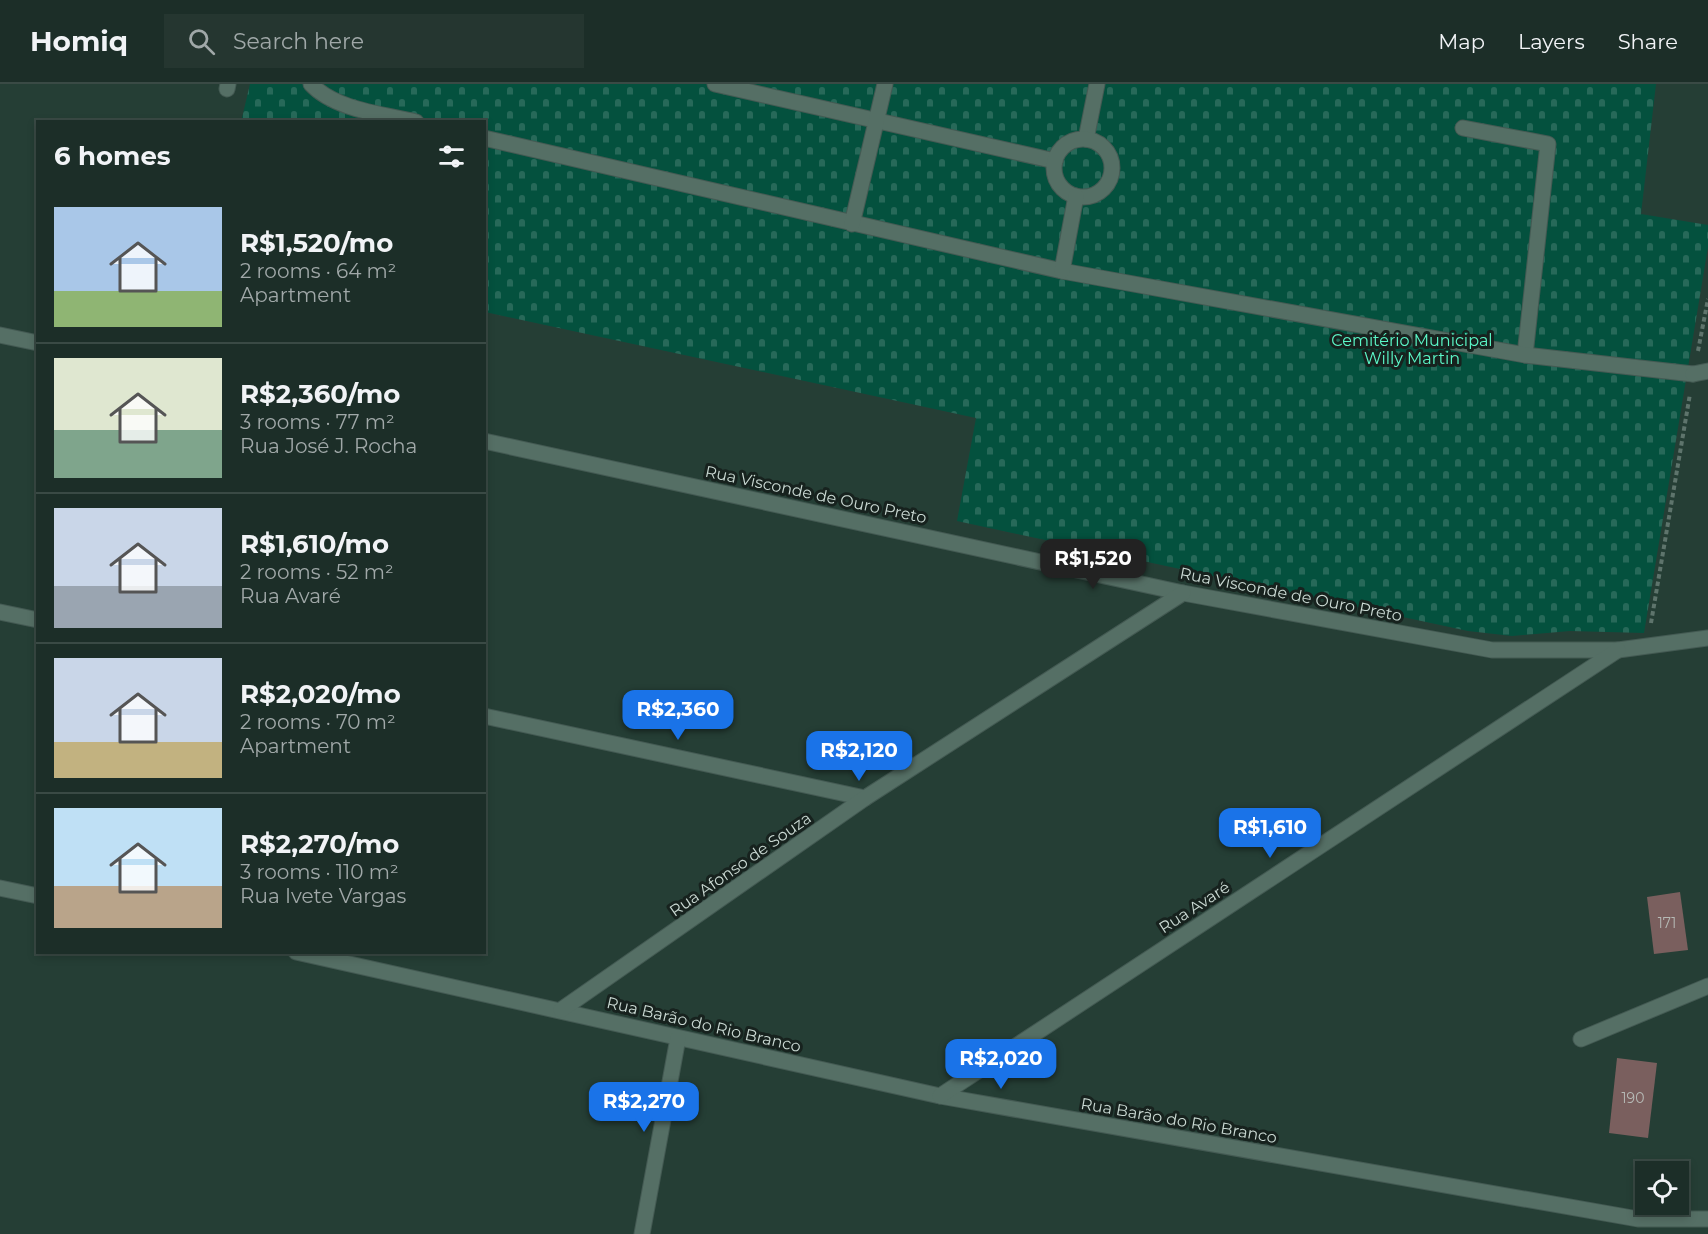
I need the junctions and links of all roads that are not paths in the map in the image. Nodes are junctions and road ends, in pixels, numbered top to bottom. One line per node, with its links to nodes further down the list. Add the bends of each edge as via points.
1 (311, 84): 5 (street, via 344,105)
2 (716, 84): 6 (street)
3 (885, 84): 6 (street)
4 (1097, 84): 9 (street)
5 (408, 120)
6 (877, 120): 10 (street); 12 (street)
7 (1463, 128): 16 (street, via 1548,144)
8 (486, 138): 12 (street)
9 (1086, 139): 10 (street, via 1072,141 1061,149); 11 (street, via 1101,144 1110,157 1112,173 1105,188 1092,196)
10 (1055, 161): 11 (street, via 1055,176 1063,189)
11 (1076, 196): 13 (street)
12 (852, 224): 13 (street)
13 (1062, 271): 16 (street)
14 (0, 335): 15 (street)
15 (36, 343)
16 (1525, 355): 17 (street)
17 (1701, 372)
18 (486, 441): 19 (street, Rua Visconde de Ouro Preto)
19 (1183, 593): 23 (street, Rua Visconde de Ouro Preto, via 1492,650); 25 (street, Rua Afonso de Souza)
20 (0, 612): 21 (street)
21 (36, 620)
22 (1708, 638): 23 (street, Rua Visconde de Ouro Preto)
23 (1618, 650): 33 (street, Rua Avaré)
24 (486, 716): 25 (street)
25 (865, 798): 30 (street, Rua Afonso de Souza)
26 (0, 886): 27 (street)
27 (36, 895)
28 (305, 954): 30 (street, Rua Barão do Rio Branco)
29 (1708, 986): 32 (street)
30 (561, 1010): 31 (street, Rua Barão do Rio Branco)
31 (678, 1038): 33 (street, Rua Barão do Rio Branco); 35 (street)
32 (1581, 1039)
33 (940, 1096): 34 (street, Rua Barão do Rio Branco, via 1638,1219)
34 (1708, 1220)
35 (642, 1234)

